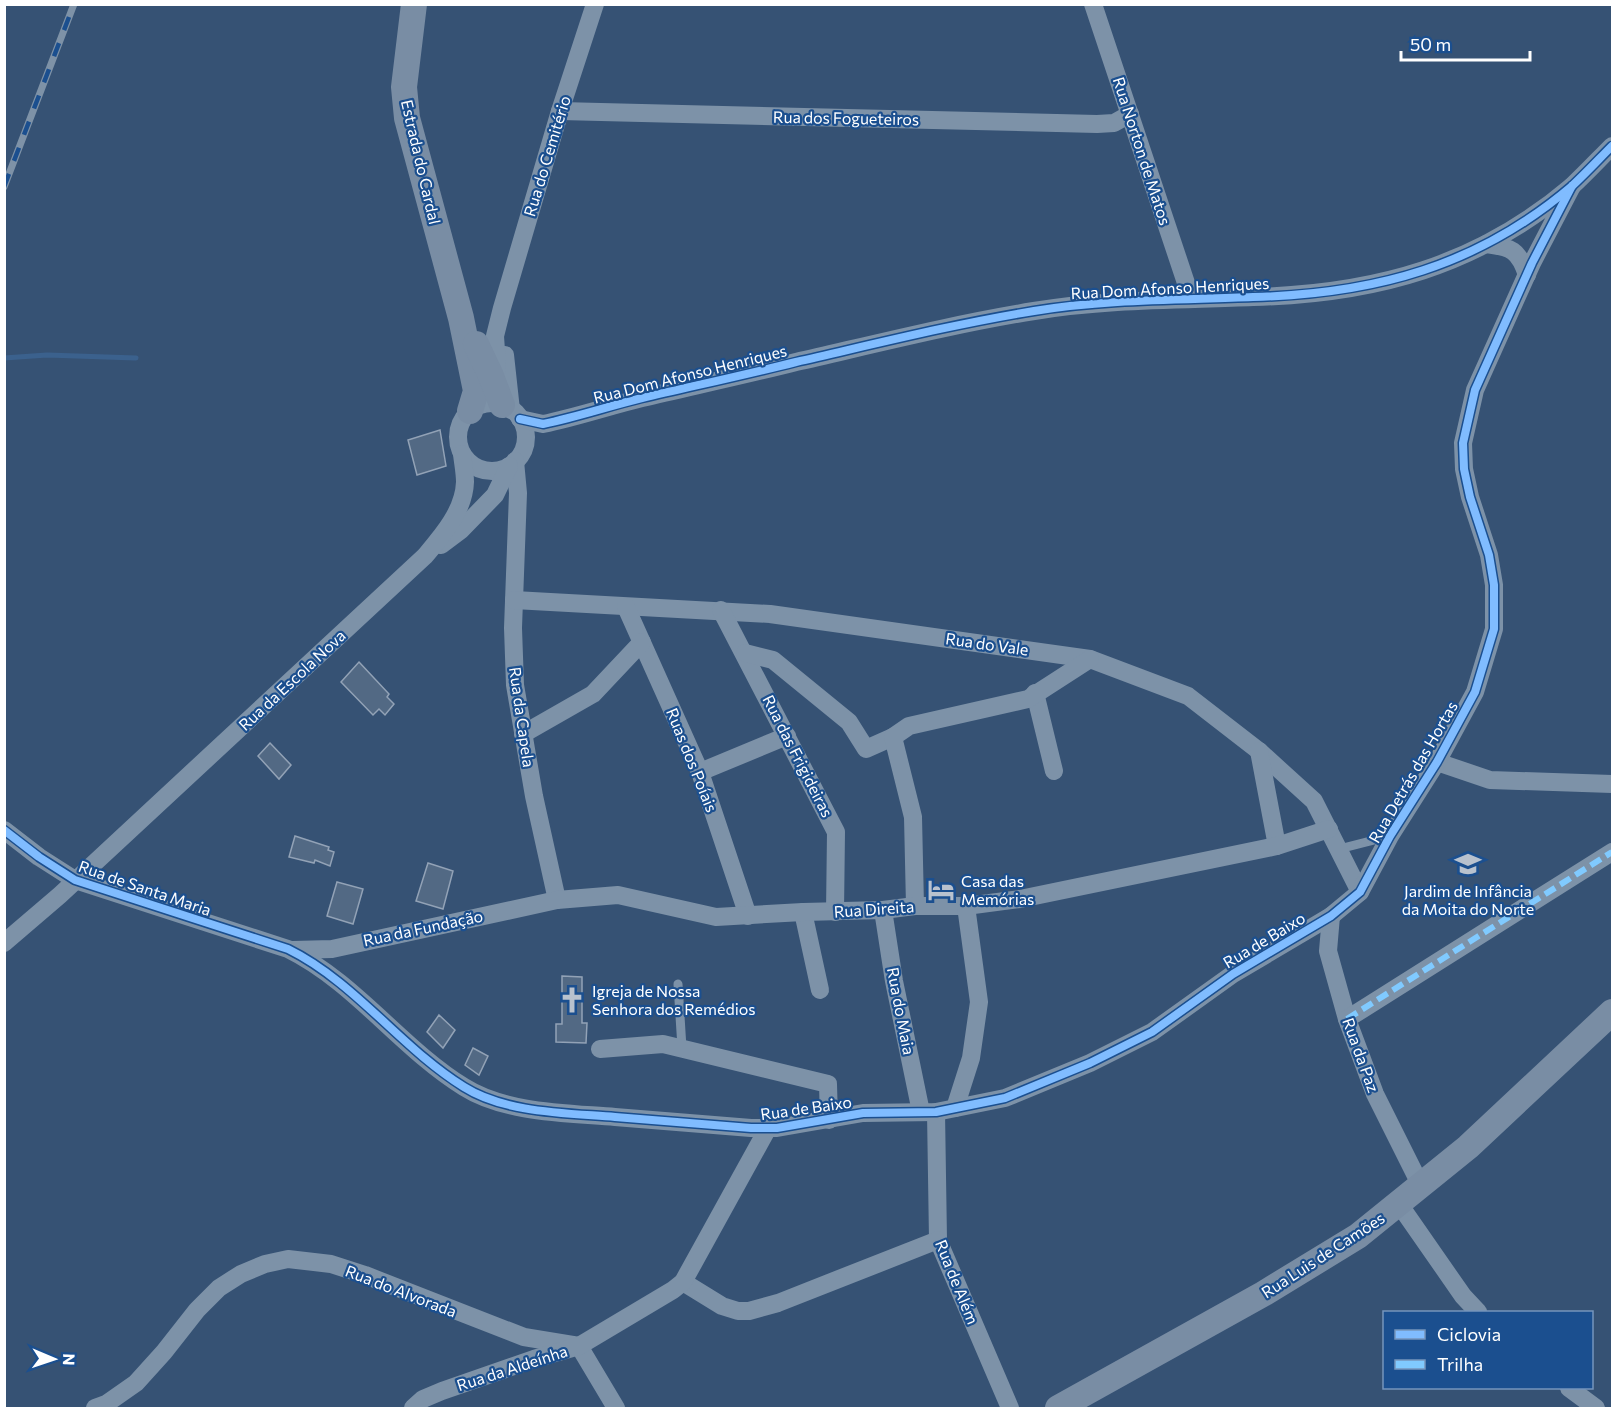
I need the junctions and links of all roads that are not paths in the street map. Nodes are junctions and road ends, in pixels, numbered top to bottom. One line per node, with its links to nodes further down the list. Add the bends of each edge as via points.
1 (414, 4): 12 (street, Estrada do Cardal, via 404,87 407,118)
2 (595, 4): 4 (street, Rua do Cemitério)
3 (1093, 4): 5 (street, Rua Norton de Matos)
4 (560, 111): 5 (street, Rua dos Fogueteiros, via 1096,124 1114,123); 11 (street, Rua do Cemitério)
5 (1130, 114): 10 (street, Rua Norton de Matos)
6 (1612, 149): 7 (street, Rua Dom Afonso Henriques)
7 (1572, 186): 8 (street, Rua Dom Afonso Henriques); 9 (street, Rua Detrás das Hortas)
8 (1486, 244): 9 (street, via 1516,253); 10 (street, Rua Dom Afonso Henriques, via 1419,273 1366,287 1257,297)
9 (1527, 275): 31 (street, Rua Detrás das Hortas, via 1475,390 1463,444 1470,497 1489,555 1494,629 1475,692)
10 (1191, 298): 14 (street, Rua Dom Afonso Henriques, via 1070,305 964,323)
11 (502, 308): 13 (street, Rua do Cemitério); 13 (street, Rua do Cemitério, via 495,336)
12 (461, 318): 13 (street, Estrada do Cardal); 13 (street, Estrada do Cardal, via 476,391)
13 (498, 405): 14 (street, Rua Dom Afonso Henriques, via 543,424); 15 (street, via 462,420 458,431); 16 (street, via 525,437)
14 (564, 419): 16 (street, Rua Dom Afonso Henriques)
15 (462, 454): 16 (street, via 478,468 489,471); 19 (street, Rua da Escola Nova, via 463,498 444,533)
16 (515, 461): 17 (street); 18 (street, Rua da Capela)
17 (495, 495): 18 (street, Rua da Capela, via 509,504); 19 (street, via 461,530)
18 (518, 532): 20 (street, Rua da Capela)
19 (425, 556): 41 (street, Rua da Escola Nova)
20 (514, 600): 21 (street, Rua do Vale); 27 (street, Rua da Capela, via 515,685)
21 (626, 607): 22 (street, Rua do Vale); 23 (street, Ruas dos Poíais)
22 (721, 610): 24 (street, Rua das Frigideiras); 25 (street, Rua do Vale)
23 (642, 642): 27 (street, via 593,694); 33 (street, Ruas dos Poíais)
24 (745, 653): 28 (street, Rua das Frigideiras); 29 (street, via 773,660 849,722 866,750)
25 (1090, 659): 26 (street); 30 (street, Rua do Vale, via 1188,696)
26 (1035, 693): 29 (street, via 1028,699 909,726); 32 (street)
27 (523, 734): 43 (street, Rua da Capela)
28 (787, 736): 33 (street); 48 (street, Rua das Frigideiras, via 836,832)
29 (893, 737): 44 (street, via 913,817)
30 (1259, 752): 35 (street, Rua do Vale, via 1314,801); 38 (street)
31 (1437, 762): 34 (street, via 1490,780); 37 (street, Rua Detrás das Hortas)
32 (1054, 771)
33 (700, 772): 49 (street, Ruas dos Poíais)
34 (1612, 784)
35 (1329, 829): 38 (street, Rua Direita); 39 (street, Rua do Vale)
36 (4, 830): 41 (street, Rua de Santa Maria)
37 (1390, 836): 39 (lane); 42 (street, Rua Detrás das Hortas)
38 (1277, 846): 45 (street, Rua Direita)
39 (1339, 849): 42 (street, Rua do Vale)
40 (1612, 852): 56 (street)
41 (75, 880): 51 (street, Rua da Escola Nova); 52 (street, Rua de Santa Maria)
42 (1360, 892): 50 (street, Rua Detrás das Hortas)
43 (557, 900): 49 (street, Rua Direita, via 618,895 716,917); 52 (street, Rua da Fundação, via 332,949)
44 (915, 906): 45 (street, Rua Direita); 46 (street, Rua Direita)
45 (966, 906): 59 (street, via 979,1002 971,1059)
46 (884, 910): 48 (street, Rua Direita); 60 (street, Rua do Maia, via 894,981)
47 (803, 912): 48 (street, Rua Direita); 49 (street, Rua Direita); 54 (street)
48 (835, 912)
49 (748, 916)
50 (1331, 916): 56 (street, Rua da Paz, via 1328,951); 59 (street, Rua de Baixo, via 1233,974 1152,1032 1005,1098)
51 (4, 943)
52 (288, 950): 62 (street, Rua de Baixo, via 311,960 424,1057 463,1087 485,1098 517,1107 577,1114)
53 (678, 984): 57 (lane)
54 (820, 990)
55 (1612, 1012): 63 (street, Rua Luis de Camões, via 1468,1148)
56 (1347, 1019): 63 (street, Rua da Paz, via 1375,1094)
57 (682, 1048): 58 (street, via 663,1044); 61 (street, via 828,1084)
58 (600, 1049)
59 (955, 1108): 60 (street, Rua de Baixo)
60 (928, 1112): 61 (street, Rua de Baixo, via 863,1113); 65 (street, Rua de Além)
61 (830, 1120): 62 (street, Rua de Baixo)
62 (768, 1128): 66 (street)
63 (1421, 1186): 64 (street, Rua Luis de Camões)
64 (1399, 1204): 67 (street); 74 (street, Rua Luis de Camões, via 1358,1236 1263,1294)
65 (938, 1240): 66 (street, via 778,1304 749,1311 722,1306); 73 (street, Rua de Além)
66 (683, 1282): 68 (street, Rua da Aldeínha)
67 (1477, 1311)
68 (579, 1346): 70 (street, Rua do Alvorada, via 524,1337 331,1264 288,1259 241,1274 219,1288 136,1383); 71 (street, Rua da Aldeínha, via 442,1392); 72 (street)
69 (1570, 1389): 75 (street)
70 (95, 1408)
71 (414, 1408)
72 (616, 1408)
73 (1010, 1408)
74 (1058, 1408)
75 (1596, 1408)

